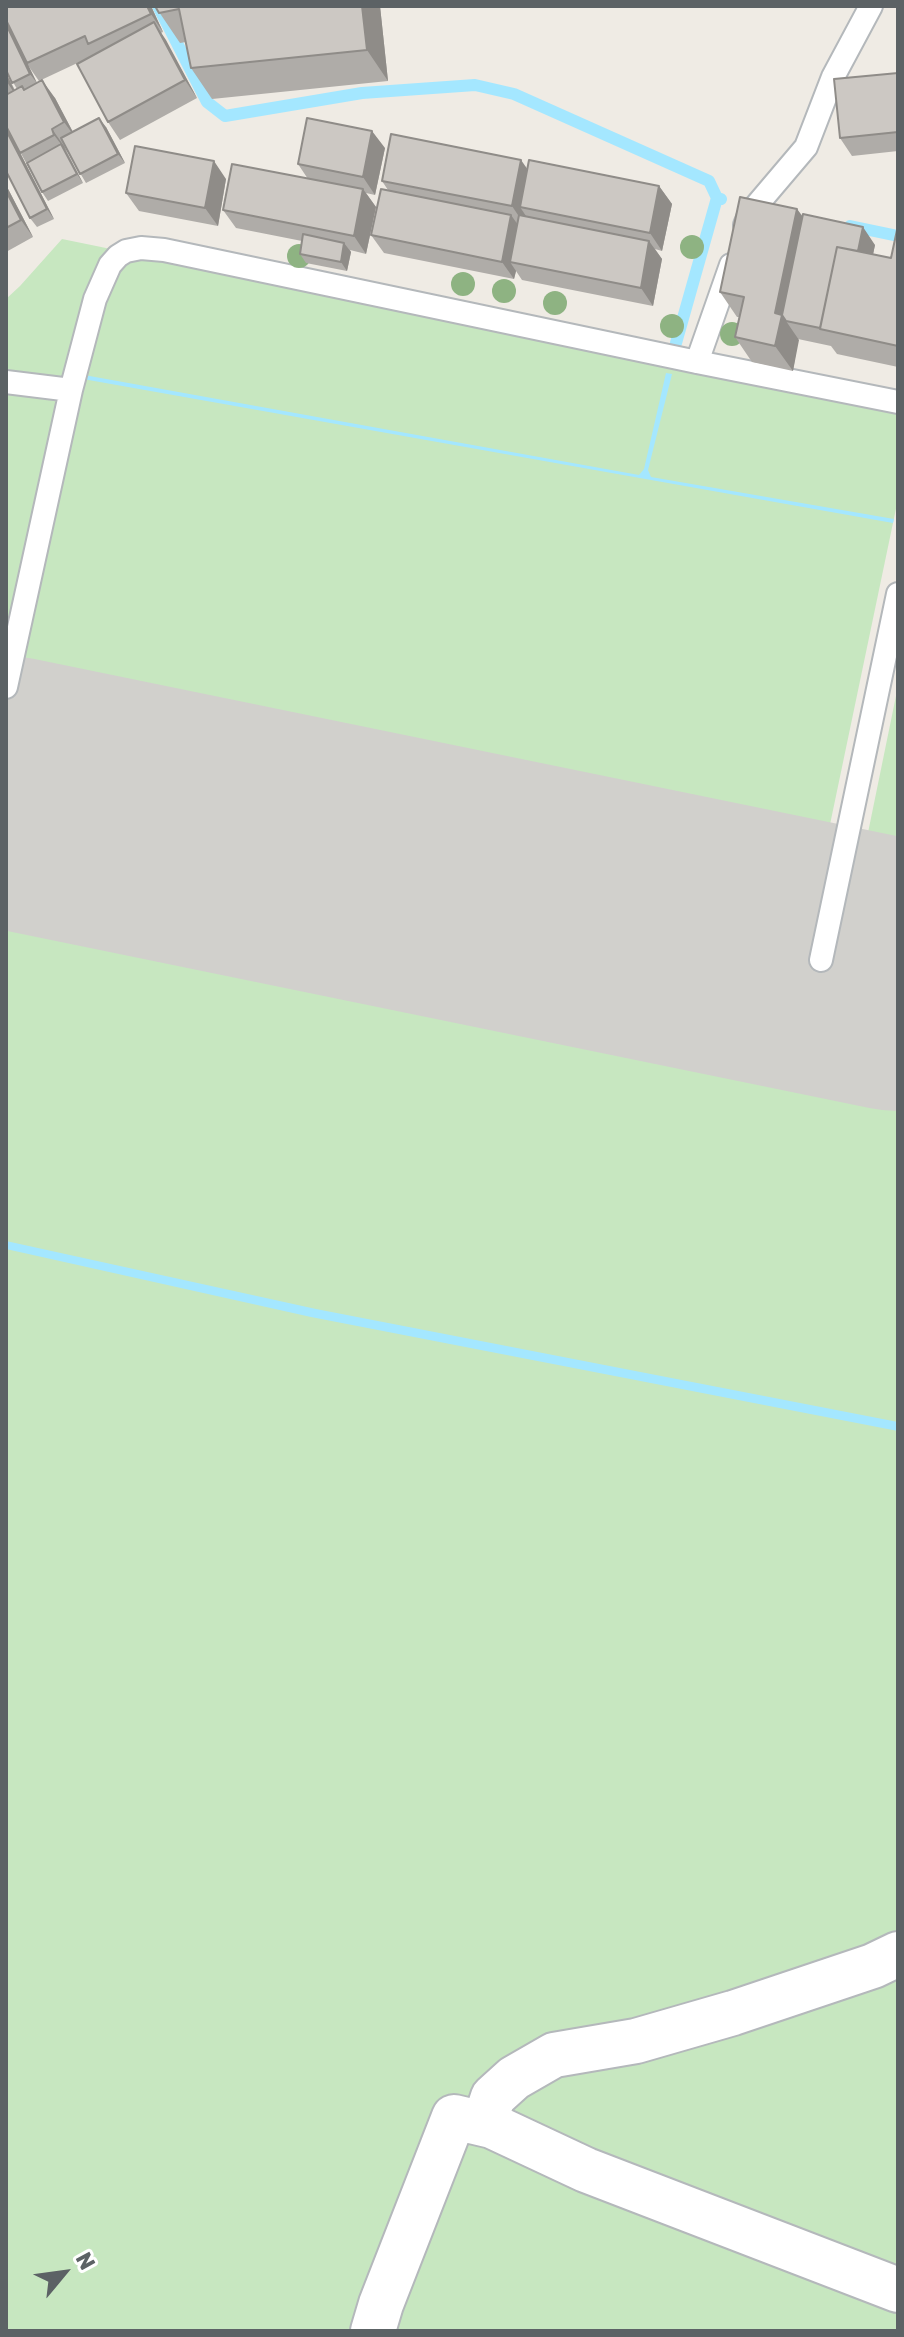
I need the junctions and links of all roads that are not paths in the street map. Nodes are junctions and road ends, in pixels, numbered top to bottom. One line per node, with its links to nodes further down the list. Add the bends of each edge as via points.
1 (871, 6): 2 (lane, via 833,77 806,147 750,213)
2 (697, 362): 4 (lane, via 141,248 121,253 105,273); 5 (lane)
3 (6, 382): 4 (lane)
4 (71, 390): 7 (lane)
5 (898, 402)
6 (898, 594): 8 (lane)
7 (6, 687)
8 (821, 960)
9 (898, 1954): 10 (street, via 733,2013 636,2041 554,2055 493,2097)
10 (484, 2124): 11 (street, via 586,2170); 12 (street, via 454,2117)
11 (898, 2290)
12 (373, 2331)

